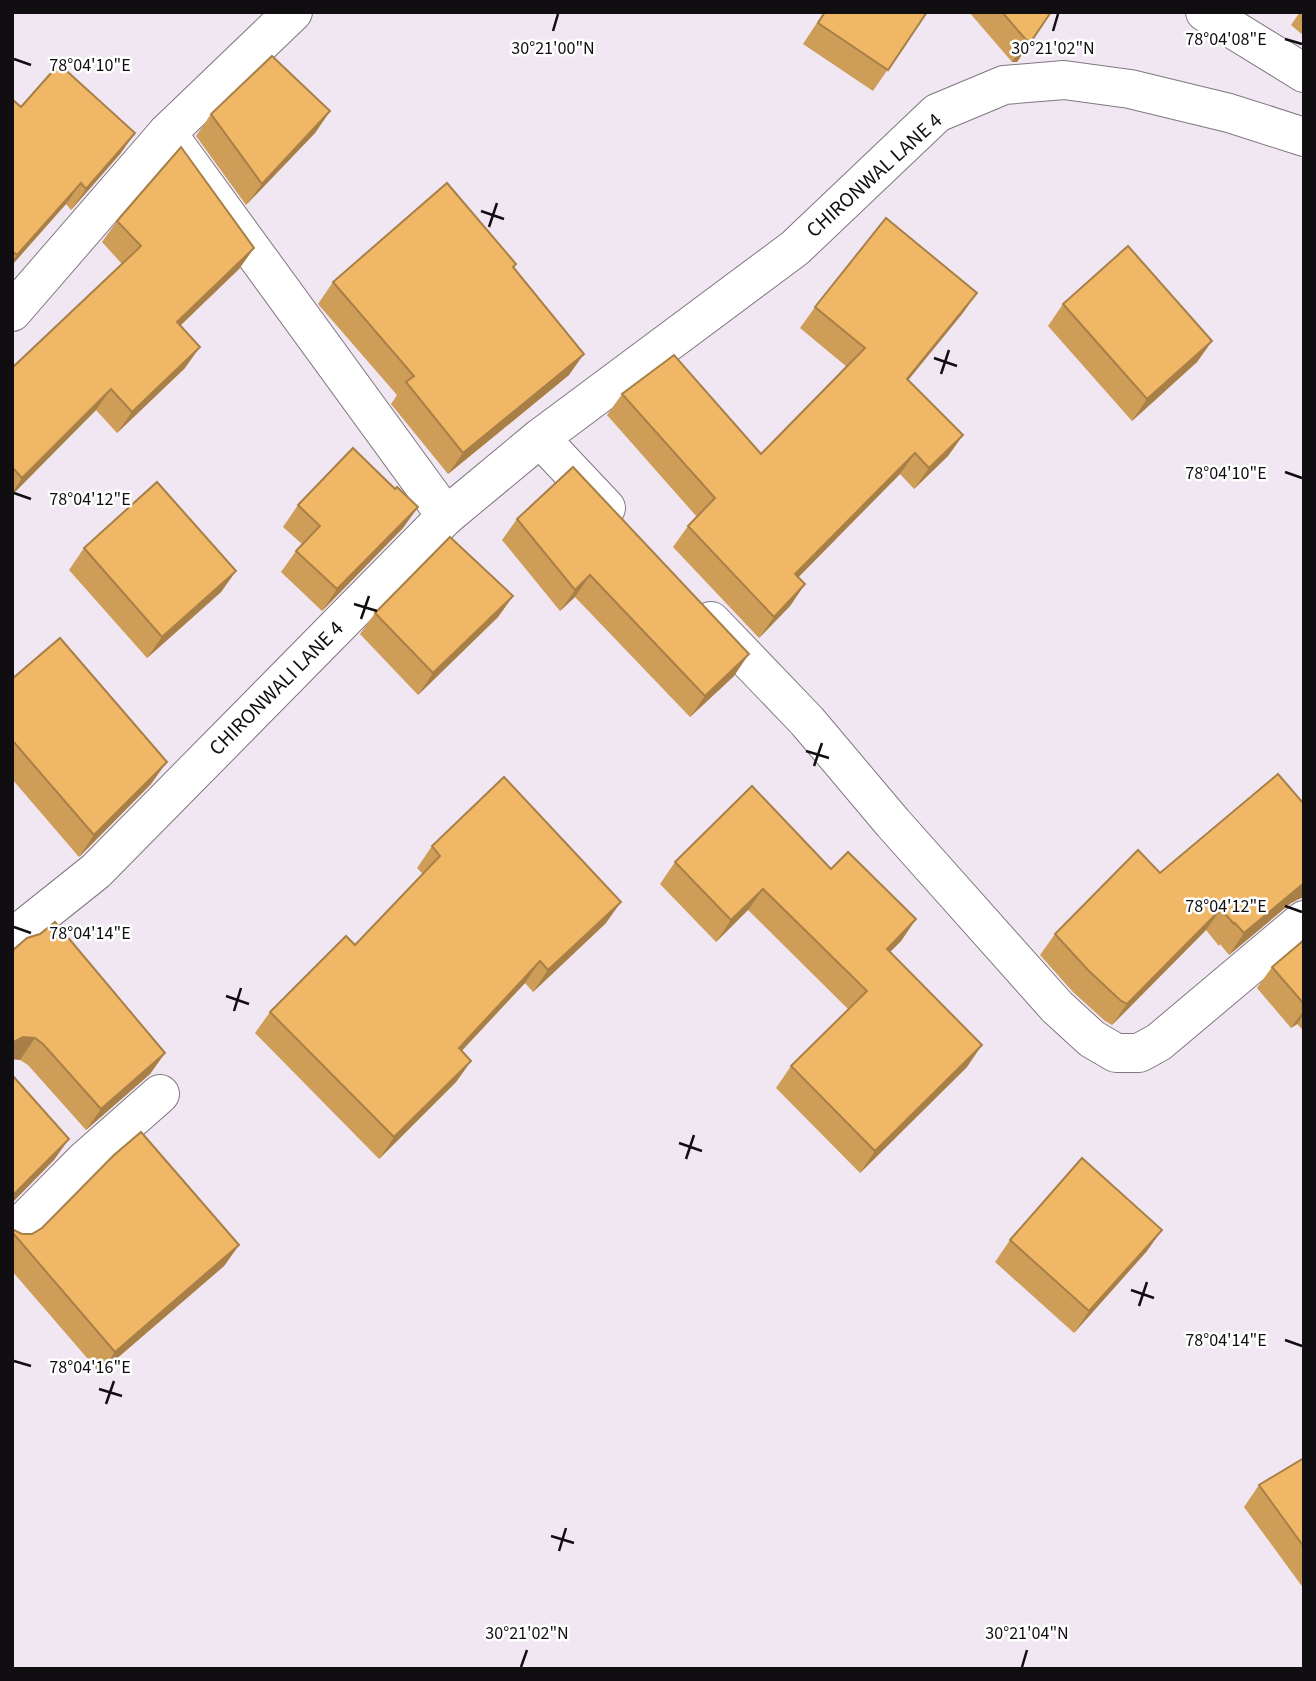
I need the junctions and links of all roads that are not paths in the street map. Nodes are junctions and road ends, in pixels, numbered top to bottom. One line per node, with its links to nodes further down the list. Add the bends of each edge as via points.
1 (293, 12): 4 (street)
2 (1205, 12): 3 (street)
3 (1304, 74)
4 (167, 133): 6 (street); 8 (street)
5 (1304, 137): 7 (street, CHIRONWAL LANE 4, via 1130,89 1064,80 1004,85 937,113 794,248)
6 (12, 312)
7 (540, 438): 8 (street, CHIRONWALI LANE 4); 9 (street)
8 (446, 516): 12 (street, CHIRONWALI LANE 4, via 96,871)
9 (625, 528)
10 (691, 599): 11 (street, via 807,721 1058,1007 1092,1039 1116,1053 1139,1053 1159,1042)
11 (1304, 920)
12 (12, 938)
13 (160, 1094): 15 (street)
14 (57, 1131): 15 (street)
15 (84, 1161): 16 (street)
16 (12, 1234)

